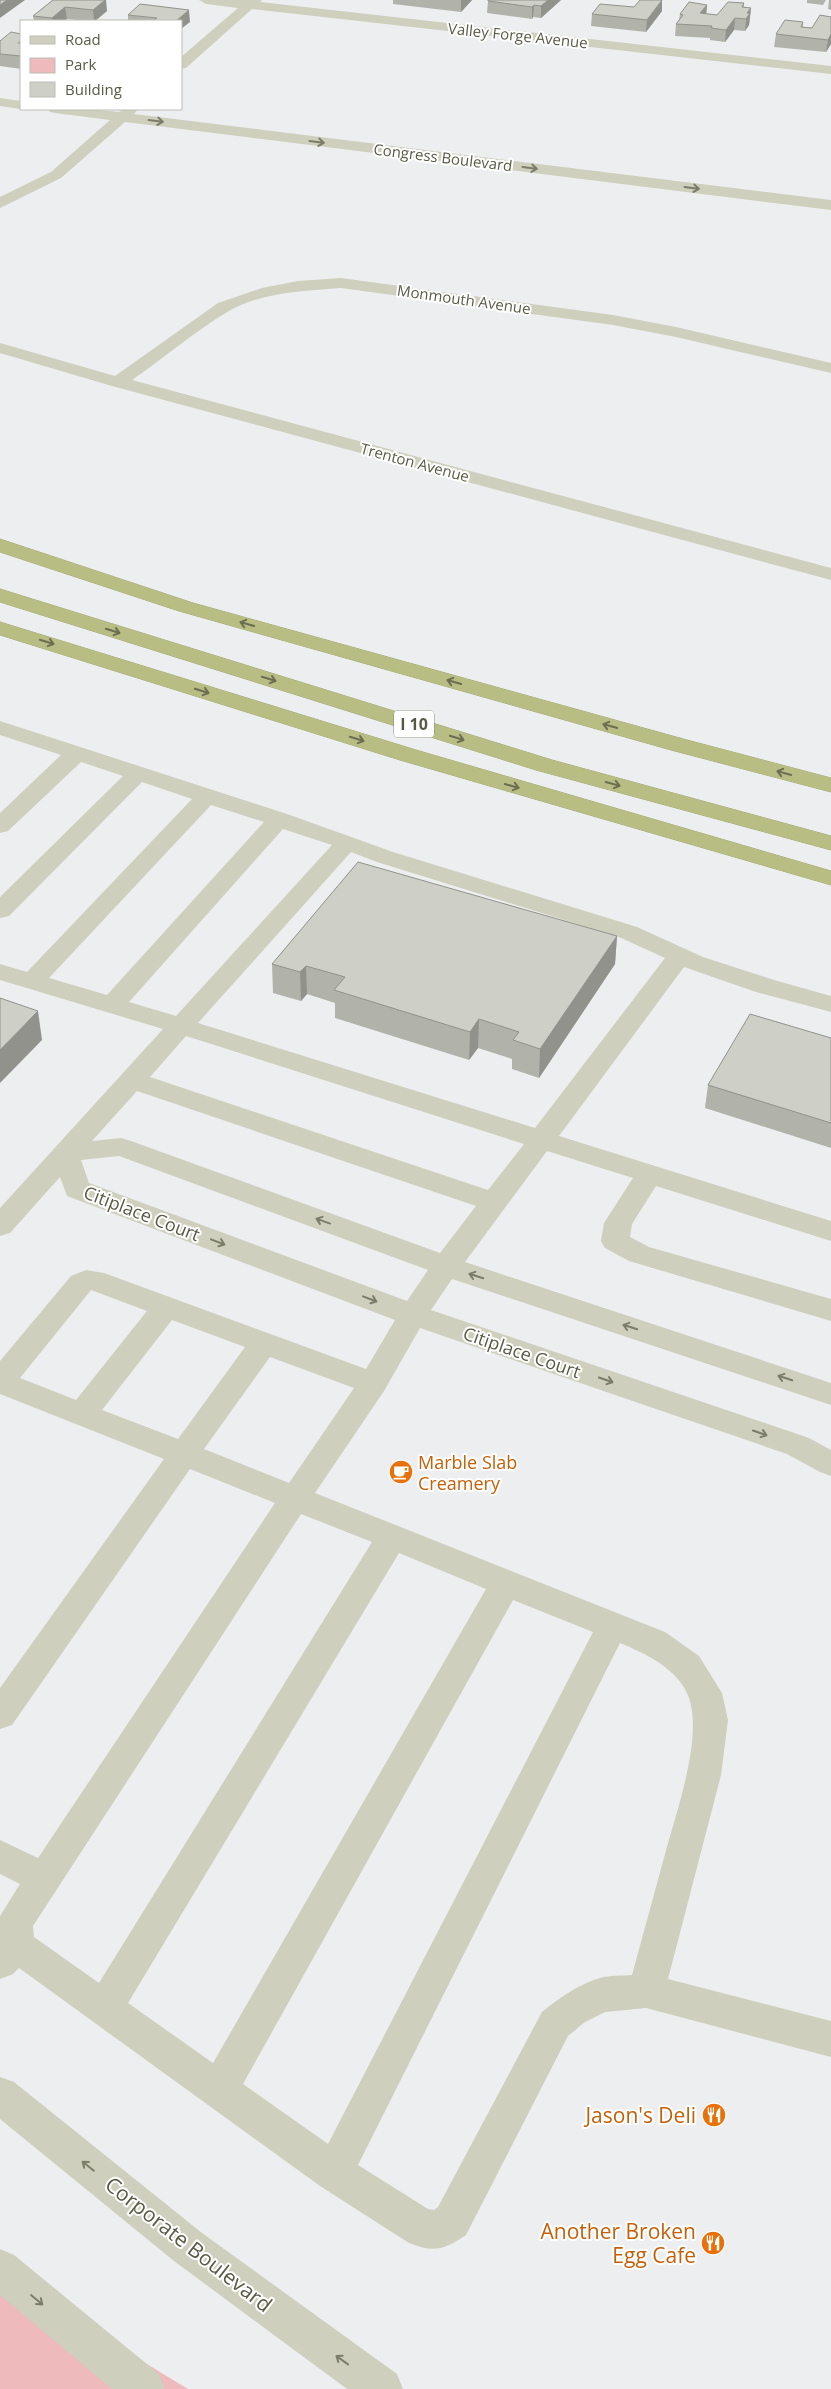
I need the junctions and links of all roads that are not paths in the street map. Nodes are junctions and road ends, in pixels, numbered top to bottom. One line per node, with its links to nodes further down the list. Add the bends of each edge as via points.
1 (206, 0): 2 (street, Valley Forge Avenue)
2 (252, 2): 3 (street); 4 (street, Valley Forge Avenue)
3 (182, 64)
4 (831, 70)
5 (0, 102): 6 (street)
6 (20, 104)
7 (73, 110): 8 (street, Congress Boulevard)
8 (126, 113): 10 (street, Congress Boulevard, one-way to 10); 11 (street, via 56,175)
9 (481, 144): 10 (street)
10 (469, 161): 12 (street, Congress Boulevard, one-way to 12)
11 (0, 203)
12 (831, 205)
13 (0, 348): 15 (street, Trenton Avenue)
14 (831, 368): 15 (street, Monmouth Avenue, via 613,320 341,283 262,293 224,307)
15 (118, 382): 17 (street, Trenton Avenue)
16 (0, 544): 23 (highway, one-way to 16, via 186,606)
17 (831, 574)
18 (0, 595): 28 (highway, I 10, one-way to 28, via 544,765)
19 (0, 628): 29 (highway, one-way to 29, via 408,755)
20 (2, 732): 21 (street)
21 (77, 753): 22 (street); 26 (street)
22 (138, 773): 24 (street); 30 (street)
23 (831, 785)
24 (207, 796): 25 (street); 33 (street)
25 (279, 820): 27 (street); 35 (street)
26 (0, 826)
27 (347, 842): 31 (street, via 385,857 628,932); 36 (street)
28 (831, 844)
29 (831, 878)
30 (0, 911)
31 (680, 956): 34 (street, via 765,986); 38 (street)
32 (0, 972): 33 (street)
33 (32, 982): 35 (street)
34 (831, 1004)
35 (112, 1005): 36 (street)
36 (181, 1026): 37 (street); 38 (street)
37 (132, 1080): 39 (street); 41 (street)
38 (542, 1139): 40 (street); 41 (street)
39 (65, 1152): 42 (street); 44 (street, one-way to 39, via 121,1147); 47 (street, Citiplace Court, one-way to 47, via 77,1189)
40 (650, 1174): 43 (street); 46 (street, via 618,1223 615,1241 639,1254)
41 (494, 1202): 44 (street)
42 (0, 1226)
43 (831, 1231)
44 (446, 1266): 47 (street); 51 (street, one-way to 44)
45 (167, 1306): 48 (street); 49 (street, via 86,1280); 52 (street)
46 (831, 1310)
47 (413, 1315): 50 (street); 54 (street, Citiplace Court, one-way to 54)
48 (264, 1343): 50 (street); 53 (street)
49 (0, 1381): 52 (street)
50 (373, 1383): 55 (street)
51 (831, 1394)
52 (82, 1414): 53 (street)
53 (184, 1454): 55 (street); 59 (street)
54 (829, 1458)
55 (296, 1498): 56 (street); 61 (street)
56 (392, 1537): 57 (street); 64 (street)
57 (506, 1583): 58 (street); 66 (street)
58 (612, 1626): 63 (street, via 654,1642 687,1666 705,1693 711,1720 704,1775); 68 (street)
59 (0, 1715)
60 (0, 1856): 61 (street)
61 (44, 1879): 62 (street, via 15,1923)
62 (8, 1954): 64 (street)
63 (646, 1991): 65 (street); 68 (street, via 601,1995 572,2010 555,2024 452,2221 439,2230 423,2229)
64 (104, 2008): 66 (street)
65 (831, 2039)
66 (219, 2090): 68 (street)
67 (0, 2095): 71 (street, Corporate Boulevard, one-way to 67, via 188,2247)
68 (334, 2172)
69 (0, 2269): 70 (street, one-way to 70)
70 (144, 2389)
71 (382, 2389)

